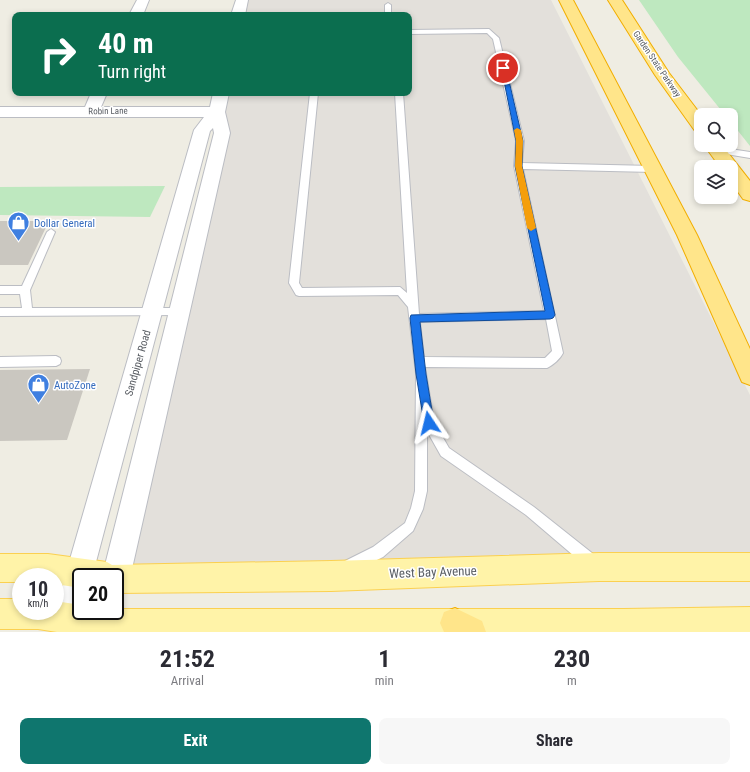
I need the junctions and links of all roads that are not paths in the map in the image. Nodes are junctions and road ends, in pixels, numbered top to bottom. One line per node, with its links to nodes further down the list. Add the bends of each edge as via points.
1 (143, 0): 6 (street)
2 (242, 0): 7 (street)
3 (566, 0): 20 (highway)
4 (615, 0): 16 (highway, Garden State Parkway)
5 (388, 5): 8 (lane)
6 (137, 12)
7 (239, 12)
8 (388, 12)
9 (412, 32): 19 (lane, via 489,31 496,38 520,141)
10 (98, 96): 15 (street)
11 (314, 96): 26 (lane, via 294,283 299,292 400,291)
12 (399, 96): 26 (lane)
13 (219, 102): 15 (street, Robin Lane); 29 (street, Sandpiper Road, via 202,130); 30 (street, Sandpiper Road, via 222,133)
14 (0, 112): 15 (street, Robin Lane)
15 (91, 112)
16 (694, 118)
17 (737, 152): 18 (lane)
18 (750, 155)
19 (518, 166): 20 (lane); 31 (lane)
20 (653, 169): 36 (highway, via 687,235)
21 (738, 178): 22 (highway)
22 (750, 194)
23 (50, 232): 25 (lane)
24 (0, 290): 25 (lane)
25 (25, 290): 28 (lane)
26 (413, 306): 32 (lane)
27 (0, 312): 28 (lane)
28 (28, 312): 29 (lane)
29 (153, 312): 30 (lane); 40 (street, Sandpiper Road)
30 (180, 312): 41 (street, Sandpiper Road)
31 (550, 315): 32 (lane); 35 (lane, via 558,353 547,363)
32 (415, 318): 35 (lane)
33 (56, 361): 34 (lane)
34 (0, 362)
35 (420, 368): 37 (lane, via 429,423 445,452 530,512); 43 (lane, via 422,462 417,508 410,527 378,552)
36 (750, 374)
37 (599, 567): 38 (main road, West Bay Avenue); 43 (main road, West Bay Avenue)
38 (750, 567)
39 (0, 568): 42 (main road, West Bay Avenue, via 48,568)
40 (109, 568)
41 (110, 568)
42 (72, 572)
43 (331, 576): 44 (main road, West Bay Avenue)
44 (124, 578)
45 (0, 614): 48 (main road, via 38,614)
46 (105, 622): 48 (main road); 49 (main road)
47 (750, 622): 50 (main road)
48 (66, 625)
49 (298, 628): 50 (main road)
50 (463, 628)

